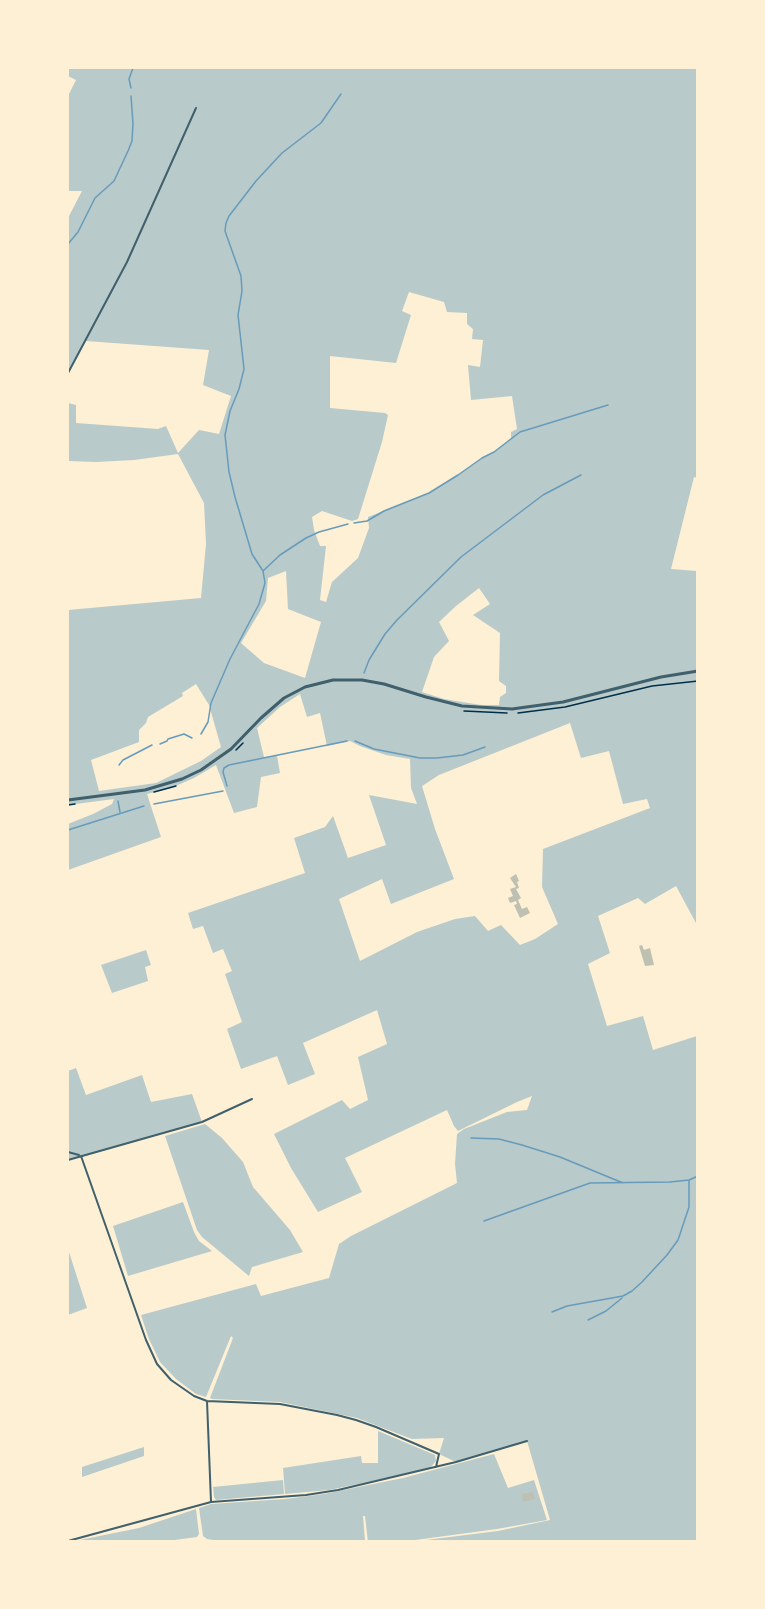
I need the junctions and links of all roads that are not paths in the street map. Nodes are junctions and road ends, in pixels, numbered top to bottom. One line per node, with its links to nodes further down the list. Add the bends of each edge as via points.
1 (196, 108): 2 (street, via 127,262)
2 (68, 373)
3 (698, 671): 4 (street, via 563,702 512,709 462,706 362,680 324,682 284,698 231,749 182,779 145,790)
4 (68, 800)
5 (252, 1099): 7 (street, via 202,1122)
6 (68, 1152): 7 (street)
7 (81, 1156): 8 (street); 9 (street, via 157,1364 171,1380)
8 (68, 1160)
9 (207, 1401): 11 (street, via 280,1404 356,1420 439,1454); 12 (street)
10 (527, 1441): 11 (street)
11 (436, 1467): 12 (street, via 306,1495)
12 (211, 1502): 13 (street)
13 (68, 1541)

